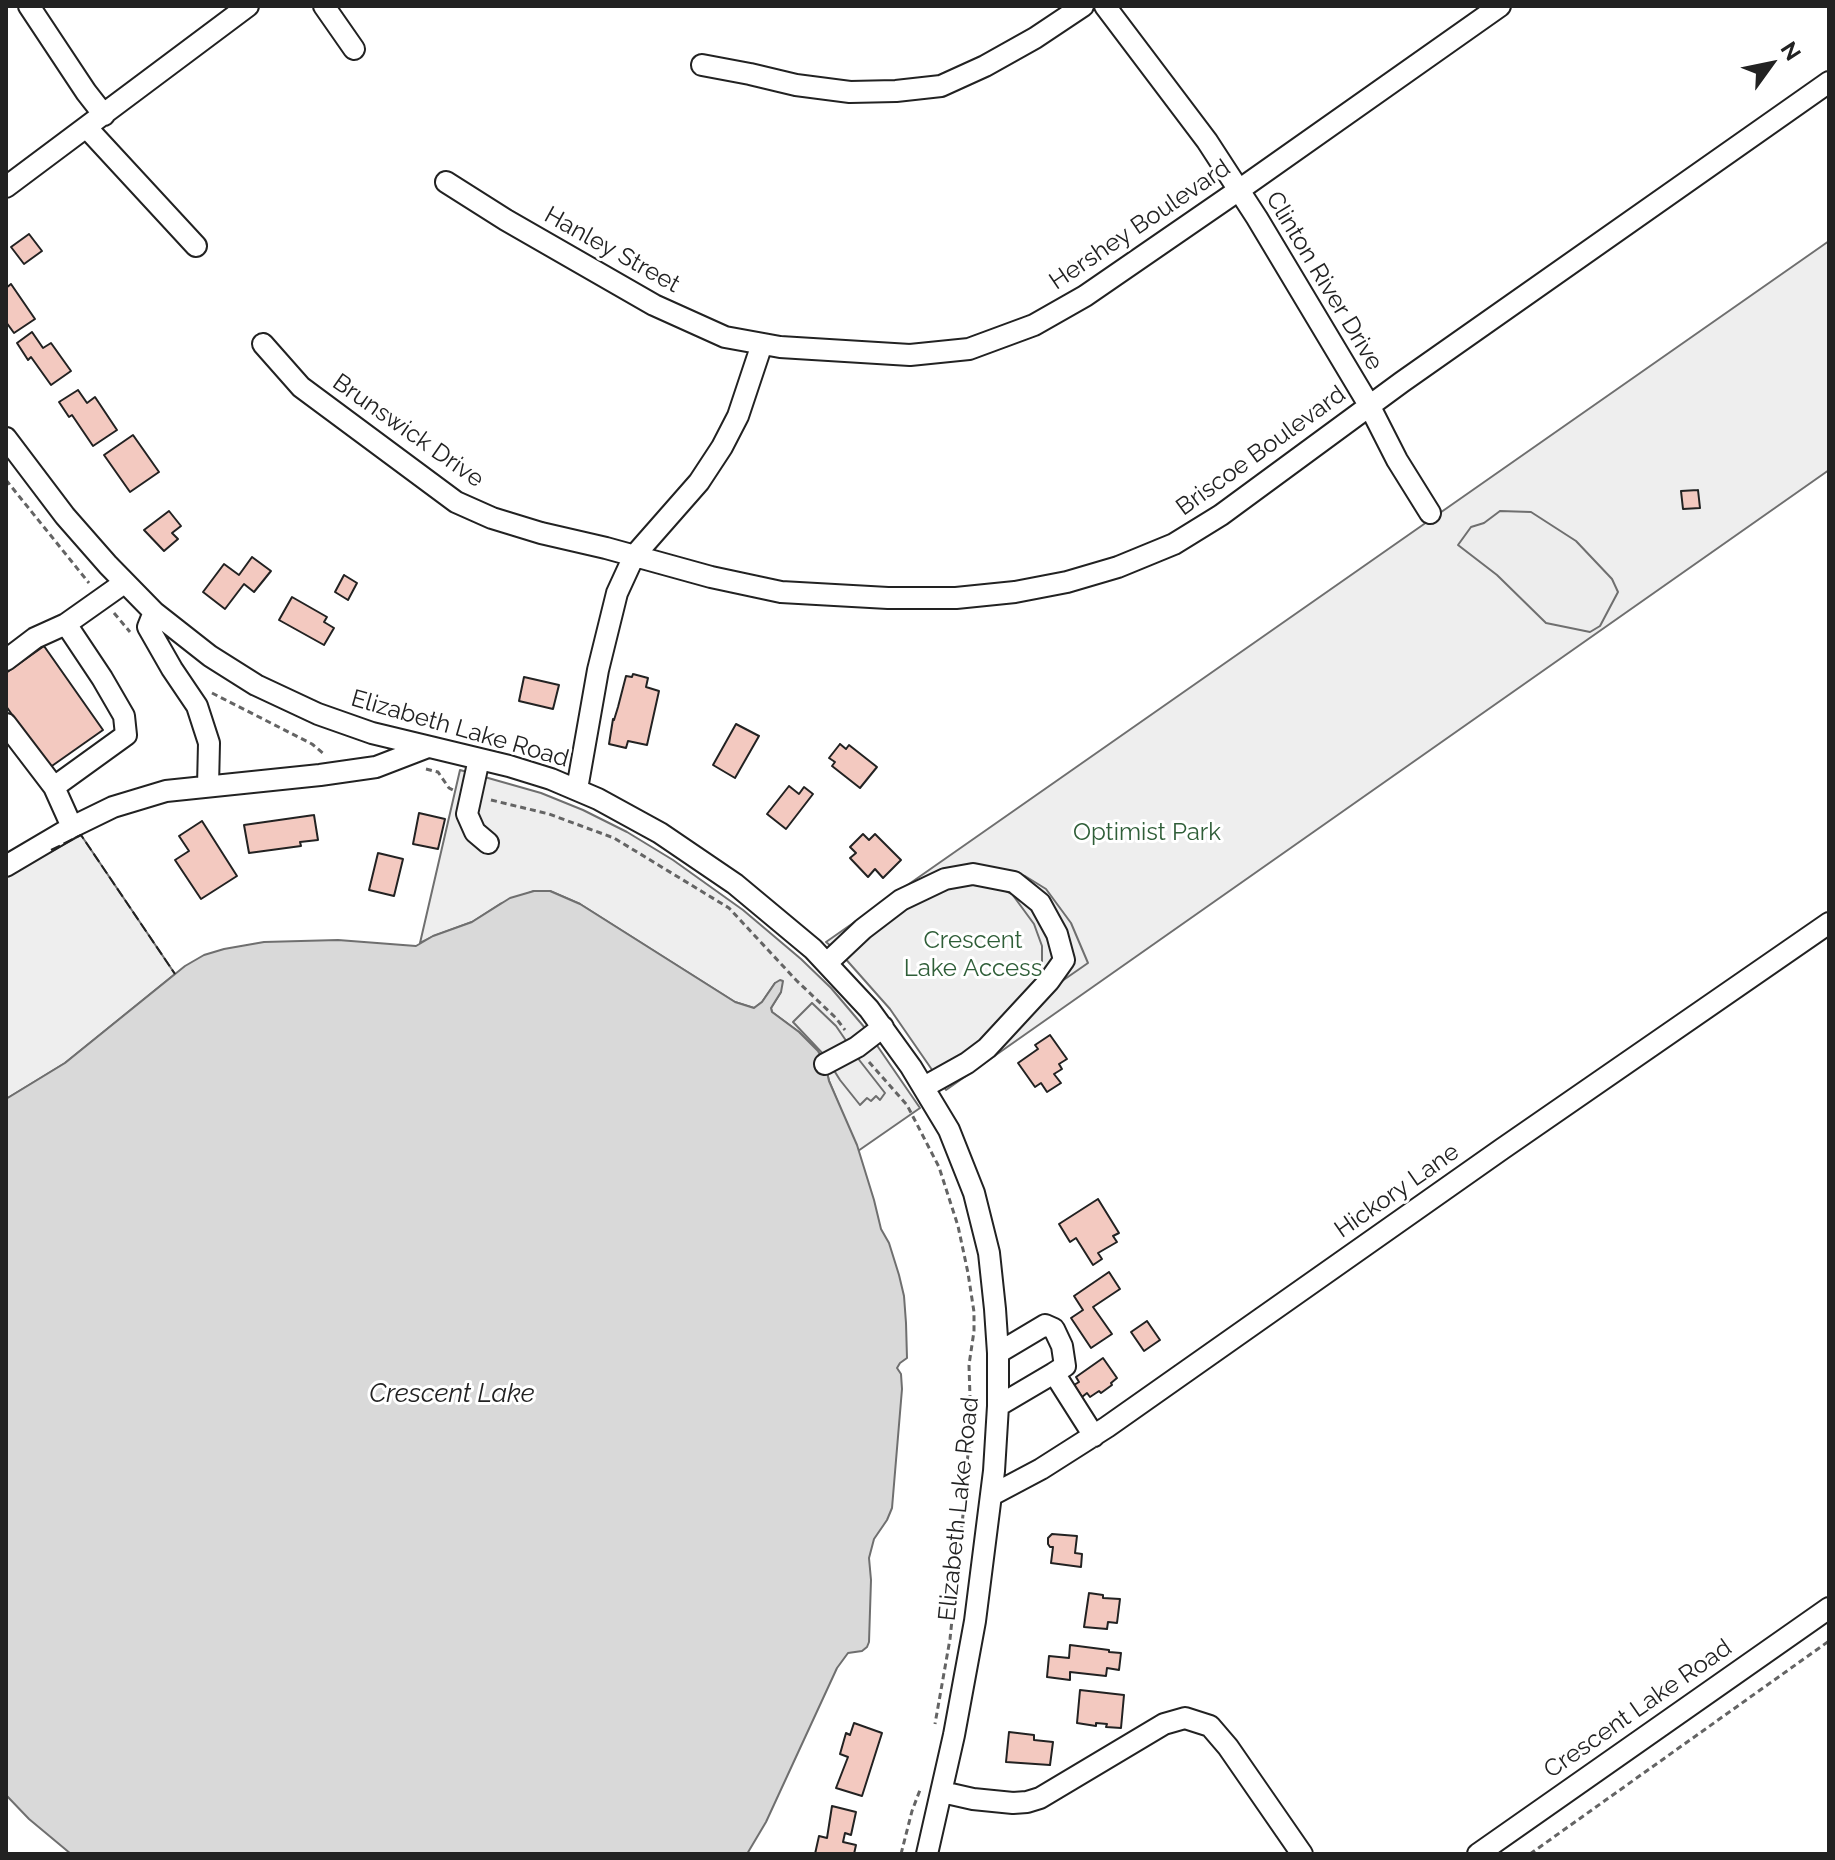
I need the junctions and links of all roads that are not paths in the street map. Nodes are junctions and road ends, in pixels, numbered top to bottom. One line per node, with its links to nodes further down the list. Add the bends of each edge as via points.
1 (29, 6): 10 (street)
2 (248, 6): 10 (street)
3 (324, 6): 7 (street)
4 (1083, 6): 8 (street, via 1023,45 941,86 850,92)
5 (1105, 6): 14 (street, Clinton River Drive)
6 (1500, 6): 14 (street, Hershey Boulevard)
7 (354, 49)
8 (702, 65)
9 (1829, 82): 18 (street, Briscoe Boulevard)
10 (104, 115): 11 (street)
11 (87, 128): 13 (street); 15 (street)
12 (446, 182): 17 (street, Hanley Street, via 654,305 725,337)
13 (6, 187)
14 (1239, 190): 17 (street, Hershey Boulevard, via 1085,296 1034,325 969,349 910,355); 18 (street, Clinton River Drive)
15 (196, 246)
16 (263, 344): 21 (street, Brunswick Drive, via 301,387 456,502 541,533)
17 (762, 344): 21 (street, via 722,447 699,482)
18 (1369, 405): 20 (street, Clinton River Drive); 21 (street, Briscoe Boulevard, via 1174,544 1067,582 956,598 840,596 781,592)
19 (6, 438): 22 (street, Elizabeth Lake Road)
20 (1430, 513)
21 (634, 556): 31 (street, via 617,593 598,670)
22 (124, 583): 23 (street, Elizabeth Lake Road); 24 (street)
23 (154, 612): 27 (street, Elizabeth Lake Road, via 210,656 284,699 372,733); 29 (street, via 148,627 197,706 209,743)
24 (66, 624): 25 (street); 30 (street, via 124,716 126,735)
25 (6, 660)
26 (6, 724): 30 (street)
27 (428, 747): 28 (street, Elizabeth Lake Road); 29 (street, via 376,767)
28 (479, 759): 31 (street, Elizabeth Lake Road); 33 (street, via 467,814 475,832)
29 (208, 786): 32 (street, via 166,791 113,807)
30 (54, 787): 32 (street)
31 (577, 789): 36 (street, Elizabeth Lake Road, via 701,859)
32 (72, 827): 34 (street)
33 (488, 843)
34 (6, 866)
35 (1829, 923): 43 (street, Hickory Lane)
36 (827, 963): 37 (street, Elizabeth Lake Road); 39 (street, via 901,900 945,879 973,874 1014,882 1040,903 1064,960 987,1048)
37 (883, 1027): 38 (street); 39 (street, Elizabeth Lake Road)
38 (825, 1064)
39 (924, 1087): 40 (street, Elizabeth Lake Road, via 959,1152 980,1213)
40 (998, 1353): 41 (street, via 1045,1325 1054,1329 1062,1346 1065,1366); 42 (street, Elizabeth Lake Road)
41 (1054, 1373): 42 (street); 43 (street)
42 (998, 1406): 44 (street, Elizabeth Lake Road)
43 (1094, 1436): 44 (street, Hickory Lane)
44 (992, 1495): 46 (street, Elizabeth Lake Road, via 960,1707)
45 (1829, 1608): 49 (street, Crescent Lake Road)
46 (932, 1789): 47 (street, Elizabeth Lake Road); 48 (street, via 973,1799 1027,1802 1164,1724 1185,1718 1210,1726)
47 (927, 1854)
48 (1302, 1854)
49 (1478, 1854)

